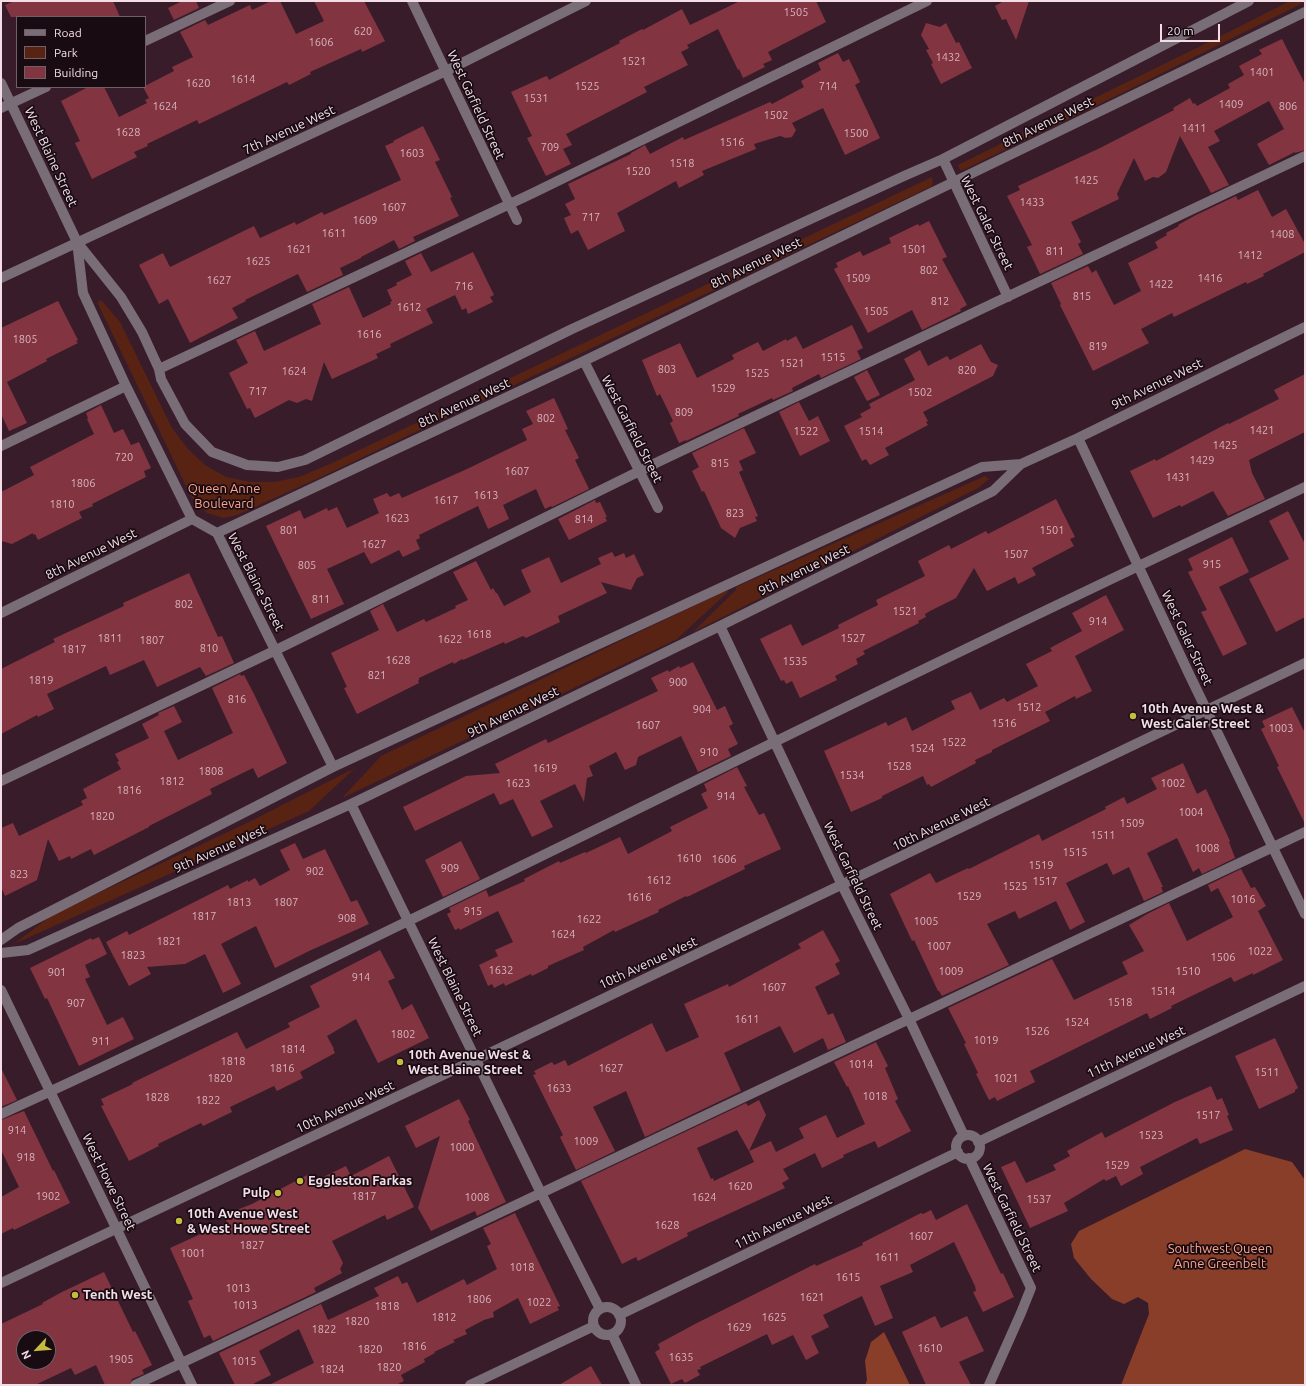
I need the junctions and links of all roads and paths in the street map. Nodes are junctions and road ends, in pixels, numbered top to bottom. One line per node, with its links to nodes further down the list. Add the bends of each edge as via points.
1 (230, 1): 7 (street)
2 (412, 1): 8 (street, West Garfield Street)
3 (586, 1): 8 (street, 7th Avenue West)
4 (927, 1): 16 (street)
5 (1249, 1): 14 (street, 8th Avenue West)
6 (1305, 12): 15 (street, 8th Avenue West)
7 (146, 41)
8 (446, 71): 16 (street, West Garfield Street); 18 (street, 7th Avenue West)
9 (1, 83): 11 (street, West Blaine Street)
10 (44, 88): 11 (street)
11 (11, 104): 12 (street); 18 (street, West Blaine Street)
12 (1, 108)
13 (1305, 156): 20 (street)
14 (943, 159): 15 (street, West Galer Street); 28 (street, 8th Avenue West, via 572,329 305,460 278,467)
15 (953, 183): 20 (street, West Galer Street); 22 (street, 8th Avenue West)
16 (509, 204): 17 (street, West Garfield Street); 23 (street)
17 (517, 220)
18 (77, 242): 19 (street, 7th Avenue West); 23 (street, West Blaine Street, via 121,297); 24 (street, West Blaine Street, via 84,293)
19 (1, 278)
20 (1008, 297): 29 (street)
21 (1305, 327): 25 (street, 9th Avenue West)
22 (584, 361): 29 (street, West Garfield Street); 33 (street, 8th Avenue West)
23 (159, 368): 28 (street, West Blaine Street, via 161,379 185,424 212,452)
24 (126, 386): 26 (street); 32 (street, West Blaine Street)
25 (1078, 438): 27 (street, 9th Avenue West); 34 (street, West Galer Street)
26 (1, 446)
27 (1021, 464): 36 (street, 9th Avenue West, via 993,491); 41 (street, 9th Avenue West, via 982,467)
28 (247, 465)
29 (639, 472): 31 (street, West Garfield Street); 37 (street)
30 (1305, 487): 34 (street)
31 (658, 508)
32 (192, 519): 33 (street, West Blaine Street); 35 (street, 8th Avenue West)
33 (217, 534): 37 (street, West Blaine Street)
34 (1138, 566): 39 (street, West Galer Street); 40 (street)
35 (1, 613)
36 (720, 626): 40 (street, West Garfield Street); 43 (street, 9th Avenue West)
37 (276, 650): 41 (street, West Blaine Street); 42 (street)
38 (1305, 663): 39 (street, 10th Avenue West)
39 (1207, 710): 45 (street, West Galer Street); 46 (street, 10th Avenue West)
40 (775, 742): 46 (street, West Garfield Street); 48 (street)
41 (333, 767): 49 (street, 9th Avenue West, via 18,928)
42 (1, 781)
43 (351, 804): 48 (street, West Blaine Street); 50 (street, 9th Avenue West, via 28,950)
44 (1305, 832): 45 (street)
45 (1273, 847): 47 (street, West Galer Street); 53 (street)
46 (842, 885): 53 (street, West Garfield Street); 54 (street, 10th Avenue West)
47 (1305, 914)
48 (408, 922): 54 (street, West Blaine Street); 55 (street)
49 (1, 940)
50 (1, 953)
51 (1305, 986): 58 (street, 11th Avenue West)
52 (1, 990): 55 (street, West Howe Street)
53 (909, 1019): 57 (street, West Garfield Street); 61 (street)
54 (476, 1060): 61 (street, West Blaine Street); 62 (street, 10th Avenue West)
55 (51, 1091): 56 (street); 62 (street, West Howe Street)
56 (1, 1114)
57 (964, 1136): 58 (street, via 975,1137); 59 (street, via 957,1143)
58 (978, 1142): 60 (street, via 978,1152)
59 (958, 1152): 60 (street); 65 (street, 11th Avenue West)
60 (969, 1158): 73 (street, West Garfield Street, via 1031,1288)
61 (541, 1193): 64 (street, West Blaine Street); 68 (street)
62 (116, 1228): 63 (street, 10th Avenue West); 68 (street, West Howe Street)
63 (1, 1283)
64 (600, 1309): 65 (street, via 611,1308); 66 (street, via 594,1314)
65 (619, 1315): 67 (street, via 620,1326)
66 (594, 1326): 67 (street, via 601,1334); 71 (street)
67 (612, 1334): 72 (street)
68 (181, 1363): 69 (street); 70 (street, West Howe Street)
69 (135, 1385)
70 (192, 1385)
71 (470, 1385)
72 (636, 1385)
73 (989, 1385)

